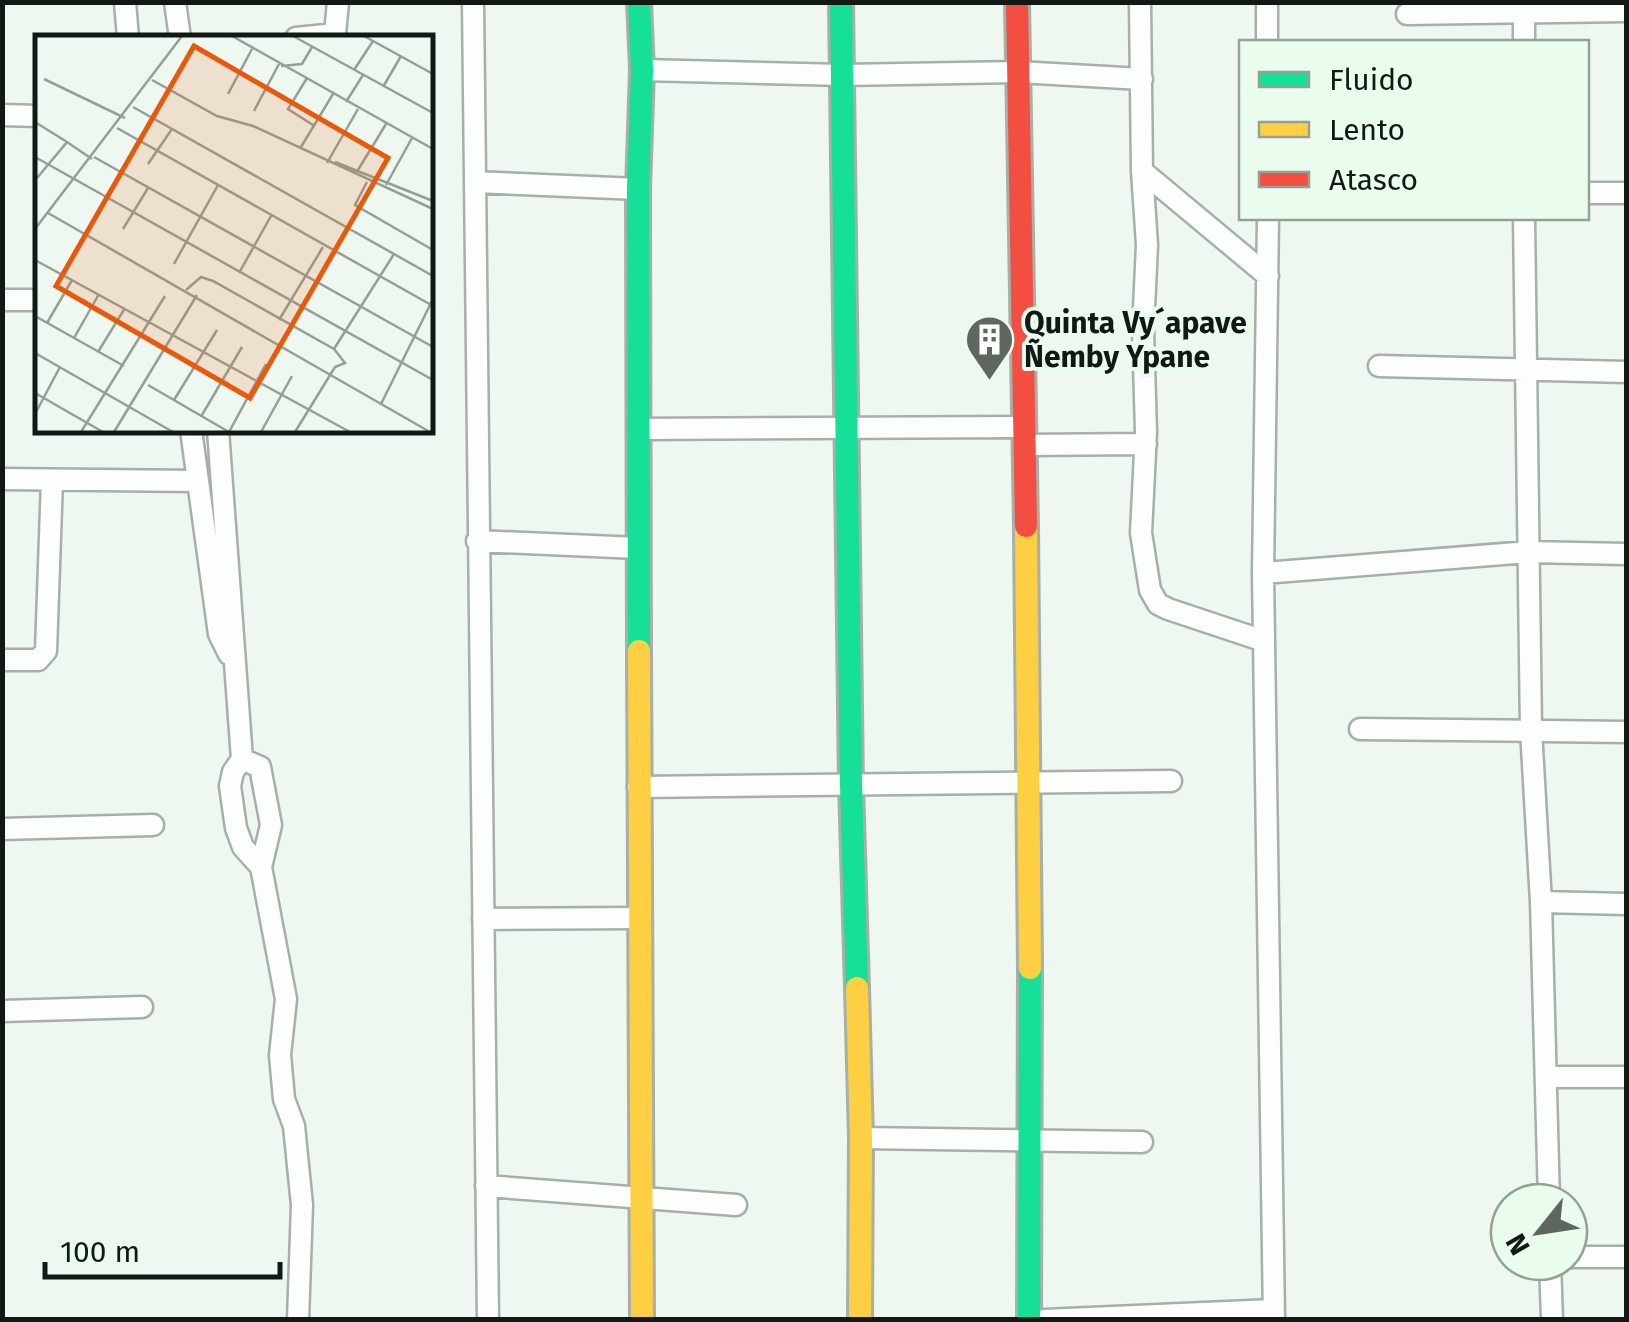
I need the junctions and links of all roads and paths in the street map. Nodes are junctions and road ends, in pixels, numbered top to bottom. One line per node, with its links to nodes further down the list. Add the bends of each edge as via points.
1 (125, 2): 13 (street)
2 (175, 2): 14 (street)
3 (338, 2): 15 (street, via 336,34)
4 (472, 2): 25 (street)
5 (640, 2): 18 (street)
6 (842, 2): 20 (street)
7 (1017, 2): 19 (street)
8 (1140, 2): 21 (street)
9 (1267, 2): 16 (street)
10 (1524, 8): 11 (street); 12 (street); 17 (street)
11 (1626, 11)
12 (1408, 14)
13 (128, 35)
14 (180, 35)
15 (326, 35)
16 (1268, 40)
17 (1524, 40)
18 (642, 70): 20 (street); 26 (street)
19 (1018, 72): 20 (street); 21 (street); 41 (street)
20 (842, 75): 38 (street)
21 (1142, 79): 24 (street)
22 (2, 115): 23 (street)
23 (35, 116)
24 (1142, 171): 31 (street); 42 (street)
25 (475, 182): 26 (street); 46 (street)
26 (638, 189): 37 (street)
27 (1589, 193): 28 (street)
28 (1626, 193)
29 (1268, 220): 31 (street)
30 (1524, 220): 35 (street)
31 (1268, 276): 50 (street)
32 (2, 300): 33 (street)
33 (35, 300)
34 (1379, 366): 35 (street)
35 (1528, 369): 36 (street); 48 (street)
36 (1626, 372)
37 (639, 429): 38 (street); 47 (street)
38 (845, 429): 41 (street); 60 (street)
39 (191, 432): 45 (street)
40 (218, 432): 53 (street)
41 (1023, 436): 42 (street); 59 (street)
42 (1146, 444): 51 (street, via 1141,533 1158,604)
43 (2, 478): 44 (street)
44 (52, 480): 45 (street); 52 (street, via 46,651 38,660)
45 (196, 481): 53 (street, via 218,634)
46 (477, 542): 47 (street); 68 (street)
47 (638, 548): 61 (street)
48 (1528, 552): 49 (street); 50 (street); 55 (street)
49 (1626, 554)
50 (1263, 573): 51 (street)
51 (1264, 641): 83 (street)
52 (2, 660)
53 (235, 666): 57 (street)
54 (1360, 729): 55 (street)
55 (1531, 730): 56 (street); 65 (street)
56 (1626, 732)
57 (242, 759): 64 (street, via 230,786 236,828); 64 (street, via 260,767 271,825)
58 (1170, 781): 59 (street)
59 (1030, 783): 60 (street); 75 (street)
60 (851, 785): 61 (street); 73 (street)
61 (638, 787): 67 (street)
62 (152, 825): 63 (street)
63 (2, 829)
64 (261, 867): 84 (street, via 286,999 284,1100 294,1126 302,1205)
65 (1541, 902): 66 (street); 72 (street)
66 (1626, 904)
67 (639, 918): 68 (street); 78 (street)
68 (482, 919): 77 (street)
69 (142, 1007): 70 (street)
70 (2, 1011)
71 (1626, 1076): 72 (street)
72 (1546, 1077): 76 (street)
73 (861, 1138): 75 (street); 87 (street)
74 (1142, 1142): 75 (street)
75 (1031, 1143): 88 (street)
76 (1549, 1182)
77 (486, 1186): 78 (street); 85 (street)
78 (640, 1198): 79 (street); 86 (street)
79 (736, 1205)
80 (1589, 1257): 81 (street)
81 (1626, 1257)
82 (1551, 1282): 90 (street)
83 (1273, 1315): 89 (street)
84 (298, 1320)
85 (488, 1320)
86 (642, 1320)
87 (860, 1320)
88 (1029, 1320)
89 (1044, 1320)
90 (1552, 1320)

